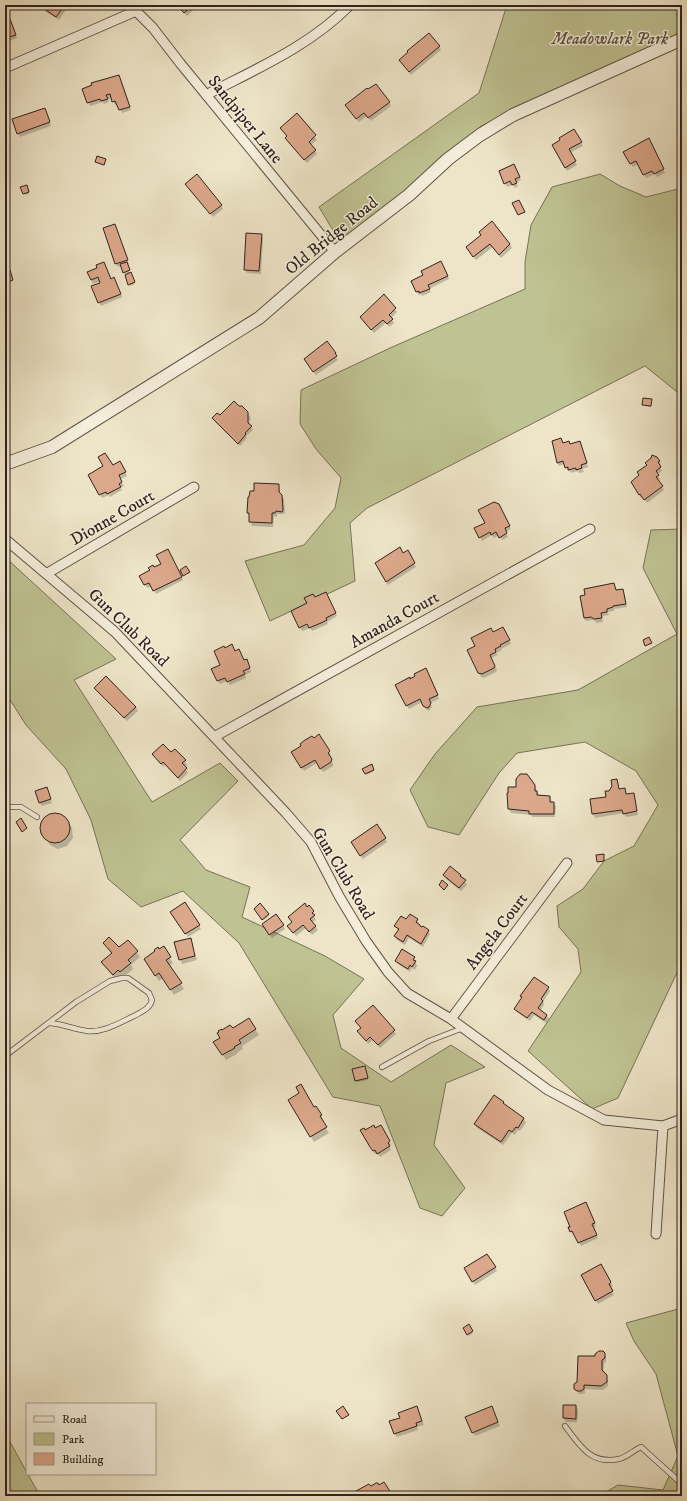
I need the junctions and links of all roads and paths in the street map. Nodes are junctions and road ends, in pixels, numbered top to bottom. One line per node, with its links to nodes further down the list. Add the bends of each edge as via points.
1 (350, 5): 5 (street, via 314,35 273,61)
2 (134, 8): 4 (street); 5 (street, Sandpiper Lane)
3 (682, 39): 6 (street, Old Bridge Road, via 512,115 448,159 409,196)
4 (5, 68)
5 (206, 95): 6 (street, Sandpiper Lane)
6 (335, 252): 7 (street, Old Bridge Road, via 259,318 52,447)
7 (5, 464)
8 (194, 487): 11 (street, Dionne Court)
9 (590, 529): 12 (street, Amanda Court)
10 (5, 539): 11 (street, Gun Club Road)
11 (46, 574): 12 (street, Gun Club Road, via 115,632)
12 (214, 737): 16 (street, Gun Club Road, via 311,842 366,941 388,972 407,993)
13 (5, 807): 14 (lane, via 21,807)
14 (37, 817)
15 (567, 863): 16 (street, Angela Court)
16 (451, 1019): 18 (street, Gun Club Road)
17 (50, 1023): 17 (lane, via 86,1030 102,1030 148,1008 152,1000 149,994 128,978 116,979 76,1002); 19 (lane)
18 (463, 1028): 20 (lane, via 429,1041); 22 (street, Gun Club Road, via 548,1090 604,1120)
19 (5, 1056)
20 (382, 1067)
21 (682, 1120): 22 (street, Gun Club Road)
22 (663, 1126): 23 (street)
23 (656, 1234)
24 (566, 1426): 25 (lane, via 590,1456 605,1460 621,1459 641,1447)
25 (682, 1484)

